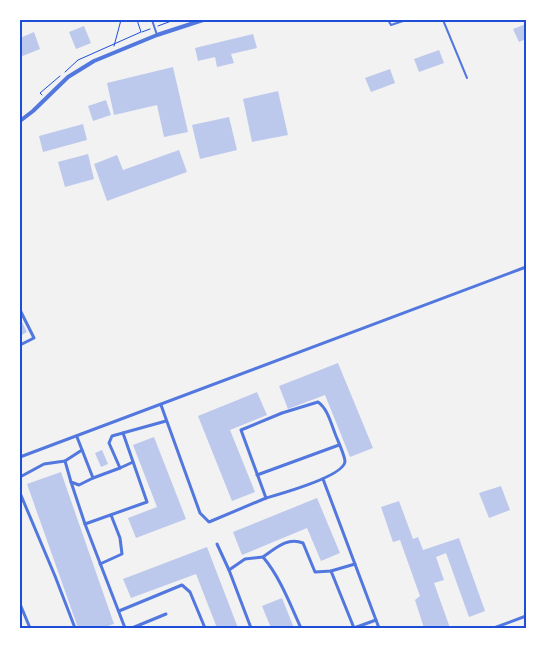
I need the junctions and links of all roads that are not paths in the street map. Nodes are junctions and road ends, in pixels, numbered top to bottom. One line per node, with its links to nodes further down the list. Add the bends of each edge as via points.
1 (152, 20): 6 (lane)
2 (202, 20): 6 (street)
3 (388, 20): 4 (lane, via 391,25)
4 (406, 20)
5 (442, 20): 7 (lane)
6 (158, 35): 8 (street, via 94,61 68,76)
7 (466, 78)
8 (20, 121)
9 (526, 267): 12 (street)
10 (20, 310): 11 (street, via 34,338)
11 (20, 345)
12 (160, 405): 13 (street); 15 (street)
13 (166, 421): 14 (street); 28 (street, via 200,513 209,522)
14 (122, 433): 20 (street); 21 (street, via 112,436 109,443)
15 (77, 437): 17 (street); 18 (street)
16 (339, 445): 22 (street); 22 (street, via 324,406 318,402 282,413 241,430); 25 (street, via 345,462 338,471)
17 (82, 450): 19 (street); 24 (street)
18 (20, 457)
19 (64, 461): 23 (street, via 44,464); 26 (street)
20 (133, 462): 21 (street); 29 (street, via 147,502)
21 (120, 468): 24 (street)
22 (257, 475): 28 (street)
23 (20, 477)
24 (93, 478): 26 (street, via 79,485)
25 (323, 479): 28 (street); 34 (street)
26 (71, 482): 30 (street)
27 (20, 493): 43 (street)
28 (266, 498)
29 (111, 515): 30 (street); 33 (street, via 122,554)
30 (85, 524): 33 (street)
31 (217, 544): 35 (street)
32 (263, 556): 35 (street, via 245,559); 36 (street, via 295,540 303,543 315,572); 48 (street)
33 (100, 564): 38 (street)
34 (355, 564): 36 (street); 41 (street)
35 (229, 570): 47 (street)
36 (331, 571): 49 (street)
37 (20, 604): 42 (street)
38 (119, 611): 44 (street); 46 (street, via 182,585 190,592)
39 (166, 614): 45 (street)
40 (526, 616): 51 (street)
41 (376, 620): 49 (street); 50 (street)
42 (30, 628)
43 (75, 628)
44 (125, 628)
45 (132, 628)
46 (205, 628)
47 (251, 628)
48 (301, 628)
49 (354, 628)
50 (379, 628)
51 (494, 628)

